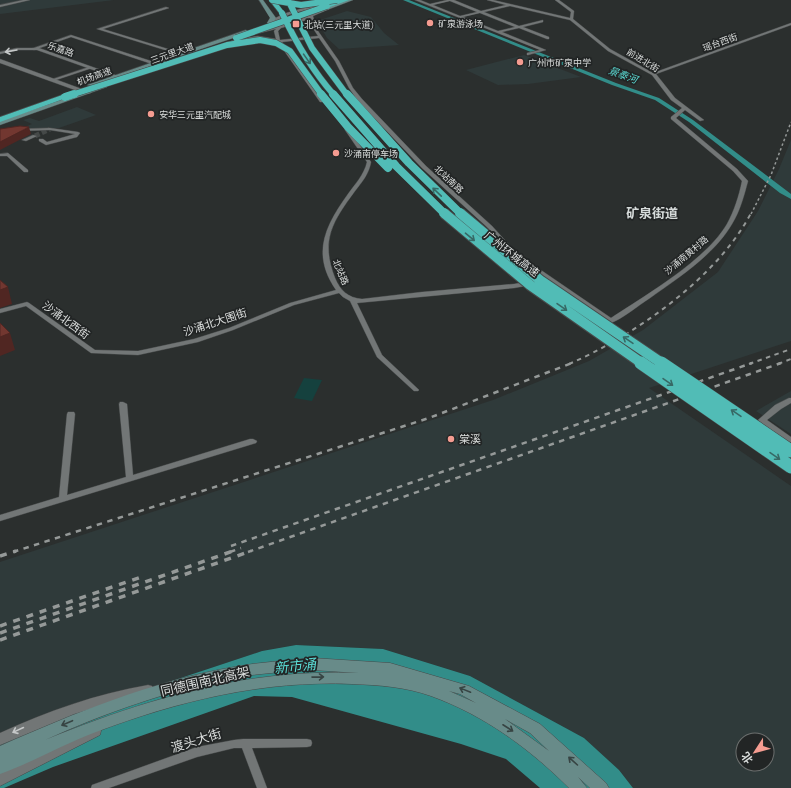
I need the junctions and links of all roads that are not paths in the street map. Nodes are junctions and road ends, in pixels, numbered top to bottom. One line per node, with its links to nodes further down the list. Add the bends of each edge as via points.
1 (28, 0): 18 (street)
2 (261, 0): 27 (main road, via 273,18)
3 (272, 0): 7 (highway, bridge, via 301,5); 22 (highway)
4 (277, 0): 22 (highway, 广州环城高速, bridge)
5 (288, 0): 44 (highway, 广州环城高速, bridge, via 302,33)
6 (294, 0): 38 (highway, bridge, via 296,9 288,17)
7 (337, 0)
8 (340, 0): 19 (main road, 三元里大道)
9 (346, 0): 38 (highway, bridge)
10 (351, 0): 19 (main road, 三元里大道)
11 (417, 0): 16 (street)
12 (451, 0): 16 (street); 21 (street)
13 (490, 0): 17 (street)
14 (557, 0): 25 (street, via 573,12)
15 (306, 1): 44 (highway, bridge, via 306,22)
16 (429, 5): 24 (street)
17 (511, 5): 21 (street); 25 (street)
18 (0, 6)
19 (326, 7): 23 (street); 27 (main road, 三元里大道); 31 (main road, 三元里大道)
20 (167, 8): 40 (street, via 99,29)
21 (481, 12): 24 (street); 29 (street)
22 (282, 13): 63 (highway, 广州环城高速, one-way to 63, bridge, via 297,45 324,84 396,166)
23 (312, 17): 30 (street); 33 (street, 北站南路, via 313,25)
24 (459, 17): 32 (street)
25 (571, 19): 46 (street, 前进北街, via 609,50)
26 (542, 21): 29 (street)
27 (270, 23): 40 (main road, 三元里大道)
28 (791, 24): 46 (street, 瑶台西街)
29 (519, 27): 32 (street); 34 (street)
30 (279, 28): 31 (street); 35 (street, via 275,33)
31 (258, 32): 36 (main road, 三元里大道)
32 (498, 32): 41 (street, via 544,50)
33 (320, 37): 35 (street); 64 (street, 北站南路, via 337,61 350,88 366,106 443,186 490,227 517,255)
34 (548, 38)
35 (279, 40): 36 (street, via 258,37); 65 (street, 北站路, via 310,85 370,162 357,186 334,217 327,234 324,250 326,261)
36 (233, 41): 50 (main road, 三元里大道)
37 (33, 49): 39 (street, 乐嘉路, one-way to 39); 43 (street, via 71,36); 45 (street, 乐嘉路)
38 (196, 52): 51 (highway, 机场高速, bridge)
39 (0, 53)
40 (180, 54): 43 (main road, 三元里大道)
41 (528, 54)
42 (0, 61): 48 (street)
43 (153, 63): 47 (main road, 三元里大道)
44 (324, 66): 76 (highway, 广州环城高速, one-way to 44, bridge, via 541,281 516,261 446,201 410,165)
45 (90, 68): 47 (street, 乐嘉路); 48 (street)
46 (653, 74): 52 (street, 前进北街)
47 (115, 76): 49 (main road, 三元里大道)
48 (52, 80): 49 (street)
49 (77, 90): 50 (street); 51 (main road, 三元里大道)
50 (88, 93): 51 (main road, 三元里大道)
51 (66, 97): 53 (main road, 三元里大道); 54 (highway, 机场高速); 56 (main road, 三元里大道); 63 (highway, bridge, via 231,44 255,41 280,45 290,51 318,91 372,152)
52 (683, 110): 55 (street, 前进北街); 68 (street, 沙涌南黄村路, via 673,118 741,175 744,184 729,226 711,247 688,267)
53 (0, 117)
54 (0, 120)
55 (702, 120)
56 (0, 123)
57 (12, 130): 60 (street, via 50,129 78,133 46,144)
58 (35, 136): 59 (street)
59 (24, 140)
60 (41, 140)
61 (0, 155): 62 (street, via 8,154)
62 (26, 170)
63 (455, 224): 77 (highway, 广州环城高速, one-way to 77, bridge, via 530,285)
64 (548, 279): 66 (street, via 514,286); 68 (street, 北站南路)
65 (340, 291): 66 (street, 北站路); 69 (street, 沙涌北大围街, via 292,304 196,341 138,353)
66 (353, 300): 70 (street, via 379,356)
67 (0, 311): 69 (street, 沙涌北西街, via 27,304)
68 (612, 321)
69 (93, 352)
70 (416, 390)
71 (791, 400): 74 (street, via 762,420)
72 (123, 404): 78 (street)
73 (71, 414): 79 (street)
74 (791, 440)
75 (253, 441): 78 (street)
76 (791, 451)
77 (791, 467)
78 (130, 480): 79 (street)
79 (63, 499): 80 (street)
80 (0, 518)
81 (177, 686): 83 (street, one-way to 83, via 105,699 48,718); 86 (main road, 同德围南北高架, one-way to 86, via 94,712); 92 (main road, 同德围南北高架, one-way to 81, via 564,752 516,716 470,692 442,680 416,673 365,664 308,664 245,671)
82 (138, 710): 87 (main road, 同德围南北高架, via 53,742); 88 (street); 91 (main road, 同德围南北高架, one-way to 91, via 220,688 250,683 296,678 379,679 448,697 483,714 525,740)
83 (0, 739)
84 (244, 743): 85 (street, 渡头大街); 89 (street, 渡头大街, via 197,752); 90 (street)
85 (307, 743)
86 (0, 753)
87 (0, 768)
88 (0, 780)
89 (96, 788)
90 (262, 788)
91 (579, 788)
92 (601, 788)

